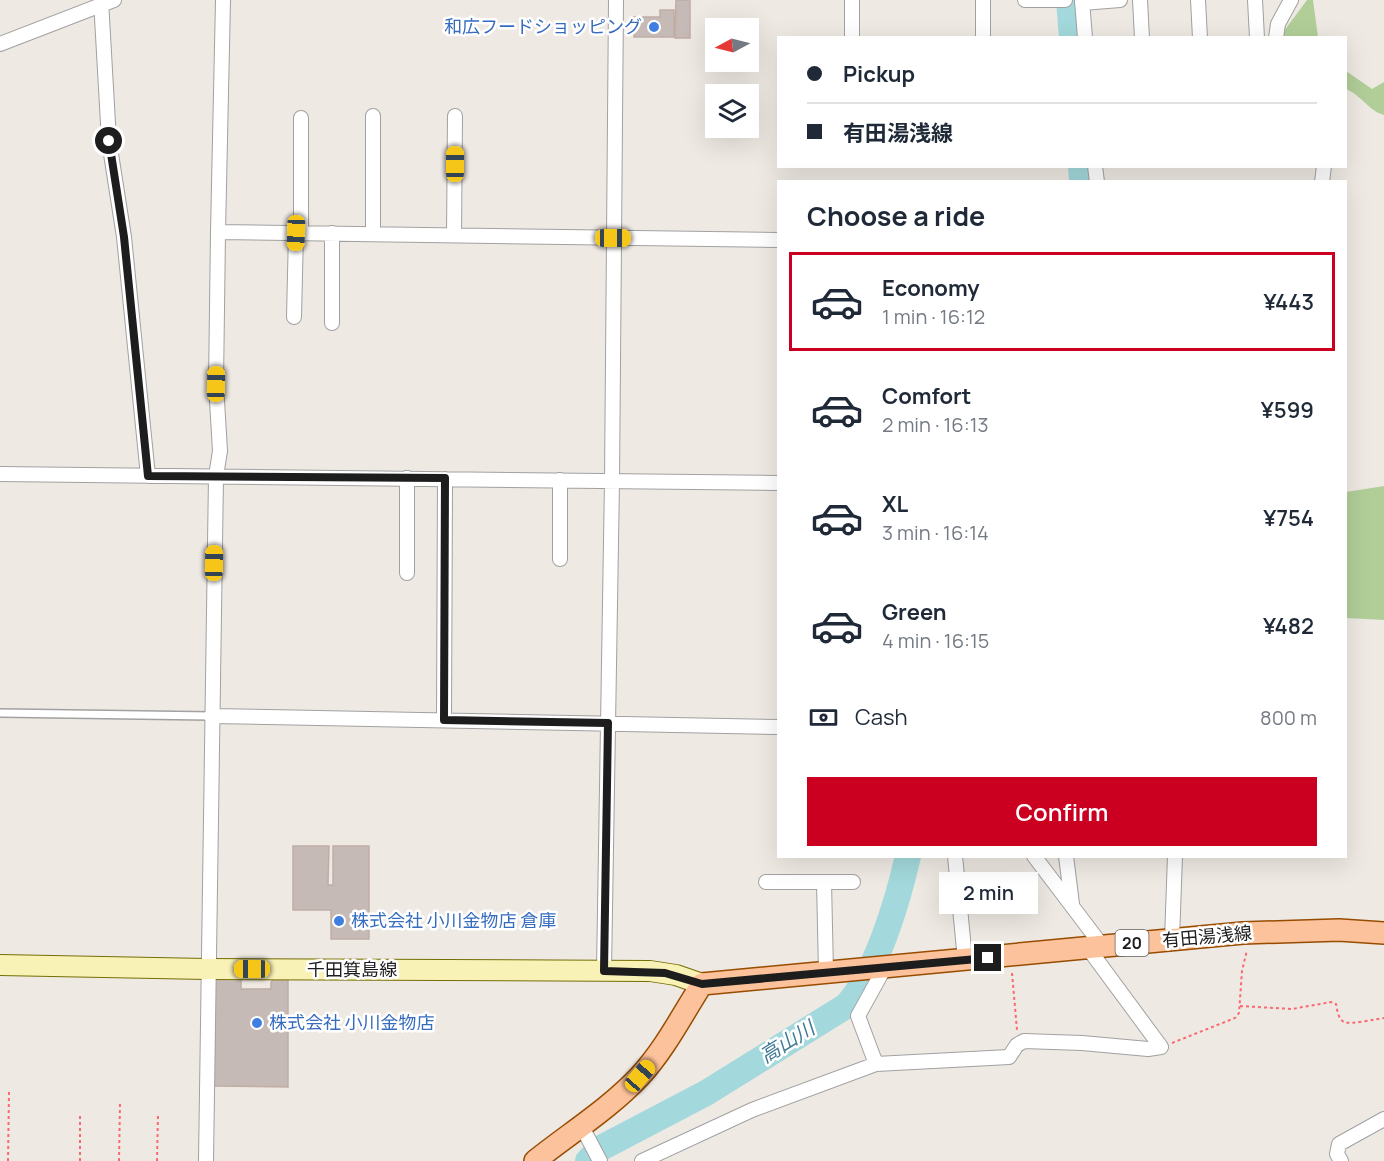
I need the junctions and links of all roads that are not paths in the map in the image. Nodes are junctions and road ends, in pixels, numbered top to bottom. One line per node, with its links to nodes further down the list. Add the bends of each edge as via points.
1 (223, 0): 25 (street)
2 (616, 0): 30 (street)
3 (852, 0): 14 (street)
4 (983, 0): 15 (street)
5 (1025, 0): 6 (street)
6 (1065, 0)
7 (1120, 0): 13 (street)
8 (1140, 0): 17 (street)
9 (1198, 0): 18 (street)
10 (1255, 0): 19 (street)
11 (1292, 0): 20 (street, via 1278,24)
12 (106, 2): 21 (street); 35 (street, via 109,141 124,237)
13 (1082, 2): 16 (street)
14 (852, 36)
15 (983, 36)
16 (1085, 36)
17 (1142, 36)
18 (1200, 36)
19 (1257, 36)
20 (1276, 36)
21 (0, 44)
22 (373, 116): 28 (street)
23 (455, 116): 29 (street)
24 (301, 118): 26 (street)
25 (218, 232): 26 (street); 36 (street, via 216,384 220,451)
26 (299, 233): 27 (street); 32 (street)
27 (332, 233): 28 (street); 33 (street)
28 (373, 234): 29 (street)
29 (454, 235): 30 (street)
30 (613, 238): 31 (street); 40 (street)
31 (777, 240)
32 (294, 317)
33 (332, 322)
34 (0, 474): 35 (street)
35 (148, 476): 36 (street)
36 (216, 476): 37 (street); 45 (street)
37 (408, 478): 38 (street); 43 (street)
38 (445, 478): 39 (street); 46 (street)
39 (560, 480): 40 (street); 42 (street)
40 (612, 481): 41 (street); 47 (street)
41 (777, 483)
42 (560, 559)
43 (407, 573)
44 (0, 713): 45 (lane)
45 (211, 716): 46 (street); 63 (street)
46 (444, 720): 47 (street)
47 (608, 723): 48 (street); 64 (street)
48 (777, 727)
49 (955, 858): 60 (street)
50 (1036, 858): 56 (street)
51 (1066, 858): 56 (street)
52 (1175, 858): 58 (street)
53 (766, 882): 54 (street)
54 (824, 882): 55 (street); 65 (street)
55 (853, 882)
56 (1072, 906): 59 (street)
57 (1384, 933): 58 (main road, 有田湯浅線 / 20, via 1339,930)
58 (1172, 939): 59 (main road, 有田湯浅線 / 20)
59 (1095, 947): 60 (main road, 有田湯浅線 / 20); 67 (street, via 1161,1047 1024,1041 1009,1057)
60 (965, 960): 62 (main road, 有田湯浅線 / 20)
61 (0, 965): 63 (main road, 千田箕島線)
62 (883, 967): 65 (main road, 有田湯浅線 / 20); 67 (street, via 858,1016)
63 (207, 969): 64 (main road, 千田箕島線); 70 (street)
64 (604, 971): 66 (main road, 千田箕島線, via 665,973)
65 (826, 972): 66 (main road, 有田湯浅線 / 20)
66 (702, 984): 69 (main road, via 651,1063 629,1087)
67 (876, 1064): 73 (street, via 752,1110)
68 (1384, 1119): 74 (street, via 1339,1144 1337,1154)
69 (581, 1125): 71 (main road); 72 (street)
70 (206, 1161)
71 (535, 1161)
72 (600, 1161)
73 (642, 1161)
74 (1341, 1161)

